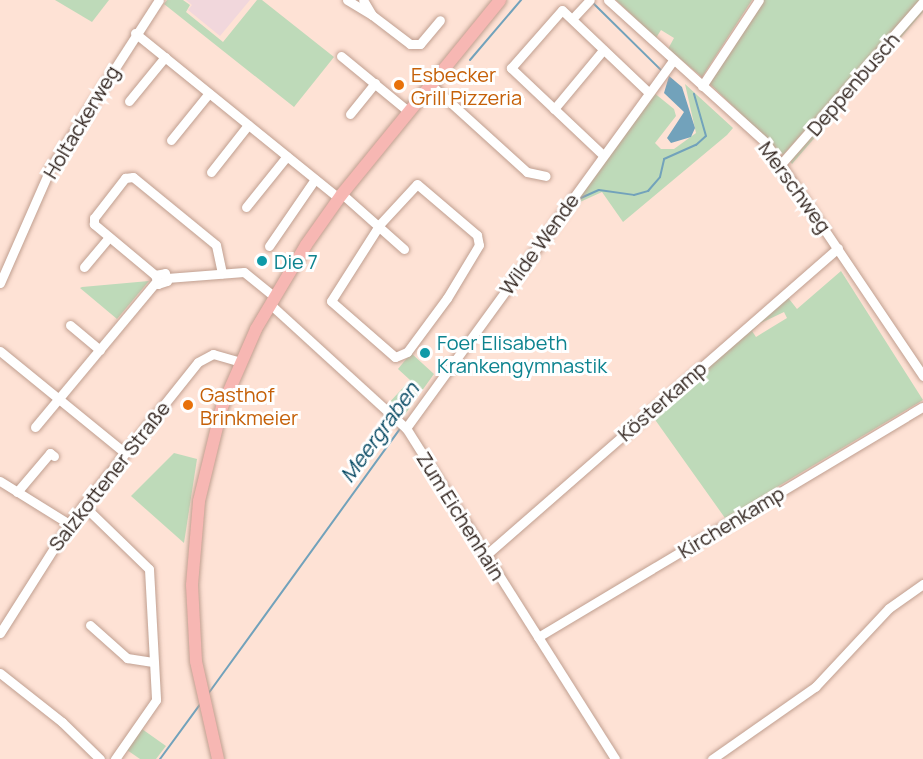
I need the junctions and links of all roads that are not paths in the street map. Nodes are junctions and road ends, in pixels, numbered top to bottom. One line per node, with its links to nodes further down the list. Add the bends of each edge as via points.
1 (159, 0): 12 (street, Holtackerweg)
2 (347, 0): 9 (street)
3 (363, 0): 9 (street)
4 (500, 0): 18 (main road)
5 (590, 0): 10 (street)
6 (608, 0): 16 (street, Merschweg)
7 (759, 0): 19 (street)
8 (923, 2): 30 (street, Deppenbusch)
9 (372, 15): 11 (street, via 410,44 420,44)
10 (572, 19): 13 (street); 23 (street, via 558,11 511,68)
11 (440, 20)
12 (135, 33): 15 (street); 44 (street, Holtackerweg, via 50,169)
13 (603, 50): 20 (street); 23 (street)
14 (341, 56): 17 (street)
15 (165, 57): 21 (street); 22 (street)
16 (673, 60): 19 (street, Merschweg); 20 (street, Wilde Wende)
17 (375, 83): 24 (street); 25 (street)
18 (430, 84): 24 (main road); 32 (street, via 527,172)
19 (702, 86): 30 (street, Merschweg, via 766,143)
20 (648, 92): 28 (street, Wilde Wende)
21 (209, 93): 26 (street); 27 (street)
22 (129, 101)
23 (554, 109): 28 (street)
24 (408, 111): 34 (main road)
25 (350, 114)
26 (249, 125): 29 (street); 31 (street)
27 (171, 141)
28 (603, 155): 54 (street, Wilde Wende)
29 (287, 156): 33 (street); 35 (street)
30 (781, 164): 39 (street, Merschweg)
31 (210, 172)
32 (546, 176)
33 (315, 179): 34 (street); 38 (street)
34 (340, 196): 36 (street); 45 (main road)
35 (246, 207)
36 (380, 224): 36 (street, via 417,184 480,239 447,298 407,352 395,357 331,301); 40 (street)
37 (109, 237): 41 (street); 42 (street, via 94,224 94,218 126,178 133,177 216,245); 43 (street)
38 (269, 246)
39 (838, 248): 50 (street, Merschweg); 61 (street, Kösterkamp)
40 (404, 249)
41 (84, 267)
42 (222, 273): 43 (street, Zum Eichenhain, via 168,278 163,272); 45 (street, Zum Eichenhain, via 244,272)
43 (155, 279): 47 (street)
44 (0, 283)
45 (272, 300): 49 (main road); 54 (street, Zum Eichenhain)
46 (70, 325): 47 (street)
47 (100, 350): 51 (street)
48 (0, 351): 51 (street)
49 (241, 362): 55 (street, Salzkottener Straße, via 227,355 206,356); 71 (main road, via 211,446 193,548 192,622 202,700)
50 (923, 376)
51 (59, 399): 53 (street); 55 (street)
52 (923, 407): 66 (street, Kirchenkamp)
53 (35, 427)
54 (406, 428): 61 (street, Zum Eichenhain)
55 (125, 453): 59 (street, Salzkottener Straße)
56 (54, 456): 58 (street, via 50,453)
57 (0, 481): 58 (street)
58 (17, 492): 60 (street)
59 (83, 505): 60 (street, Salzkottener Straße); 67 (street, via 148,565)
60 (69, 524): 63 (street, Salzkottener Straße)
61 (486, 555): 66 (street, Zum Eichenhain)
62 (923, 584): 73 (street, via 889,608 815,687)
63 (4, 619): 65 (street, Salzkottener Straße)
64 (90, 626): 67 (street, via 127,658)
65 (0, 633)
66 (538, 637): 72 (street, Zum Eichenhain)
67 (153, 662): 70 (street, via 156,700)
68 (0, 673): 69 (street)
69 (102, 759): 70 (street)
70 (113, 759)
71 (218, 759)
72 (615, 759)
73 (712, 759)

